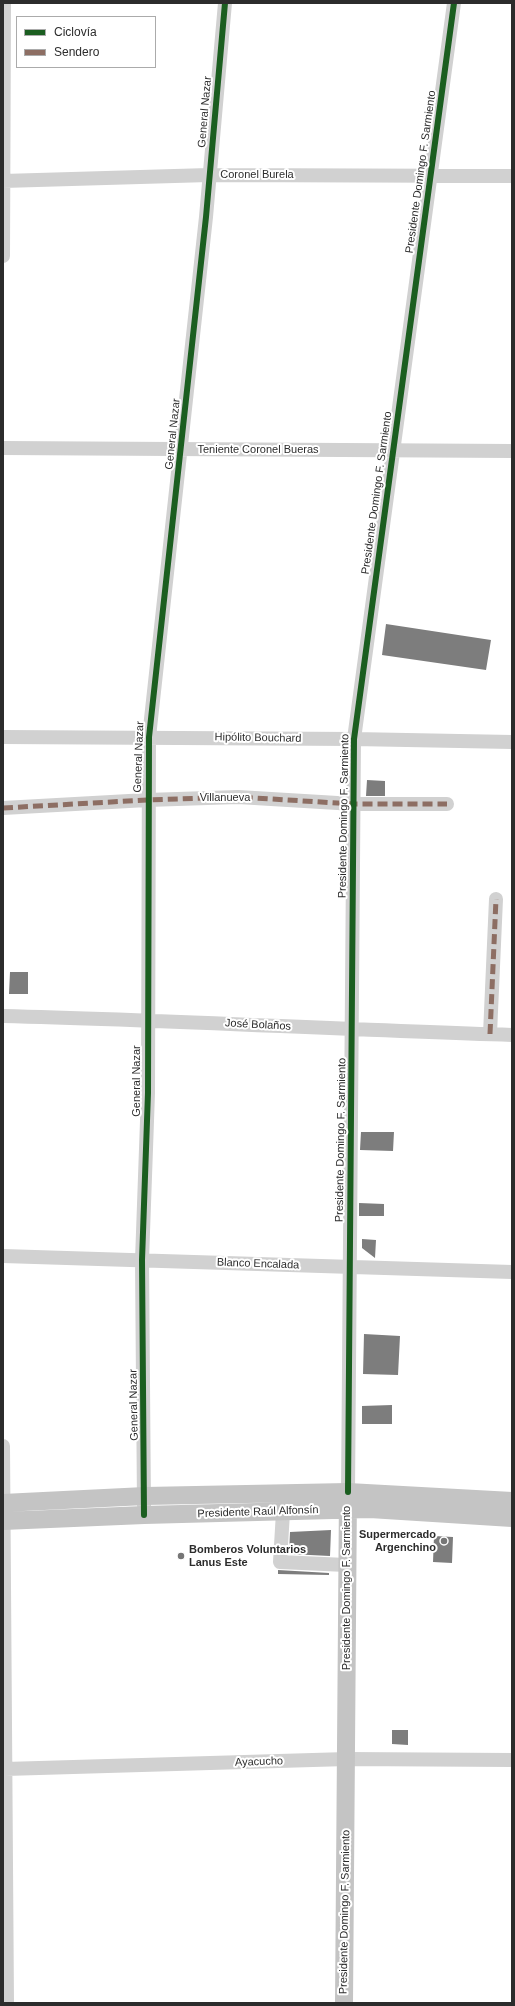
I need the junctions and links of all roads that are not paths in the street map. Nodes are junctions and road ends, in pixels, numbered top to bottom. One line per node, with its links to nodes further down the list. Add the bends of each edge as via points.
1 (4, 3): 7 (street)
2 (225, 3): 4 (street, General Nazar)
3 (454, 3): 5 (street, Presidente Domingo F. Sarmiento)
4 (209, 175): 5 (street, Coronel Burela); 7 (street, Coronel Burela); 10 (street, General Nazar)
5 (430, 176): 6 (street, Coronel Burela); 11 (street, Presidente Domingo F. Sarmiento)
6 (512, 176)
7 (4, 181): 8 (street)
8 (3, 256)
9 (3, 448): 10 (street, Teniente Coronel Bueras)
10 (181, 450): 11 (street, Teniente Coronel Bueras); 14 (street, General Nazar)
11 (393, 451): 12 (street, Teniente Coronel Bueras); 15 (street, Presidente Domingo F. Sarmiento)
12 (512, 451)
13 (3, 737): 14 (street, Hipólito Bouchard)
14 (149, 737): 15 (street, Hipólito Bouchard); 17 (street, General Nazar)
15 (354, 739): 16 (street, Hipólito Bouchard); 18 (street, Presidente Domingo F. Sarmiento)
16 (512, 742)
17 (147, 800): 18 (street, Villanueva, via 238,797); 20 (street, Villanueva); 23 (street, General Nazar)
18 (354, 804): 19 (street, Villanueva); 24 (street, Presidente Domingo F. Sarmiento)
19 (447, 804)
20 (3, 808)
21 (496, 899): 25 (street)
22 (3, 1016): 23 (street, José Bolaños)
23 (147, 1020): 24 (street, José Bolaños); 28 (street, General Nazar, via 148,1093)
24 (352, 1030): 25 (street, José Bolaños); 29 (street, Presidente Domingo F. Sarmiento)
25 (490, 1034): 26 (street, José Bolaños)
26 (512, 1035)
27 (3, 1256): 28 (street, Blanco Encalada)
28 (142, 1260): 29 (street, Blanco Encalada); 33 (street, General Nazar)
29 (349, 1266): 30 (street, Blanco Encalada); 32 (street, Presidente Domingo F. Sarmiento)
30 (512, 1272)
31 (3, 1446): 35 (street)
32 (348, 1492): 33 (main road, Presidente Raúl Alfonsín); 34 (main road, Presidente Raúl Alfonsín); 36 (main road, Presidente Domingo F. Sarmiento)
33 (145, 1496): 35 (main road, Presidente Raúl Alfonsín); 38 (street, General Nazar)
34 (512, 1501)
35 (4, 1503): 40 (street)
36 (348, 1510): 37 (main road, Presidente Raúl Alfonsín); 39 (main road, Presidente Raúl Alfonsín); 41 (main road, Presidente Domingo F. Sarmiento)
37 (283, 1512): 38 (main road, Presidente Raúl Alfonsín); 41 (street, via 280,1562)
38 (144, 1515): 40 (main road, Presidente Raúl Alfonsín)
39 (512, 1518)
40 (4, 1521): 44 (street)
41 (346, 1565): 42 (main road, Presidente Domingo F. Sarmiento)
42 (347, 1760): 43 (street, Ayacucho); 44 (street, Ayacucho); 47 (main road, Presidente Domingo F. Sarmiento)
43 (512, 1760)
44 (5, 1769): 45 (street)
45 (4, 1837): 46 (street)
46 (7, 2003)
47 (344, 2003)

